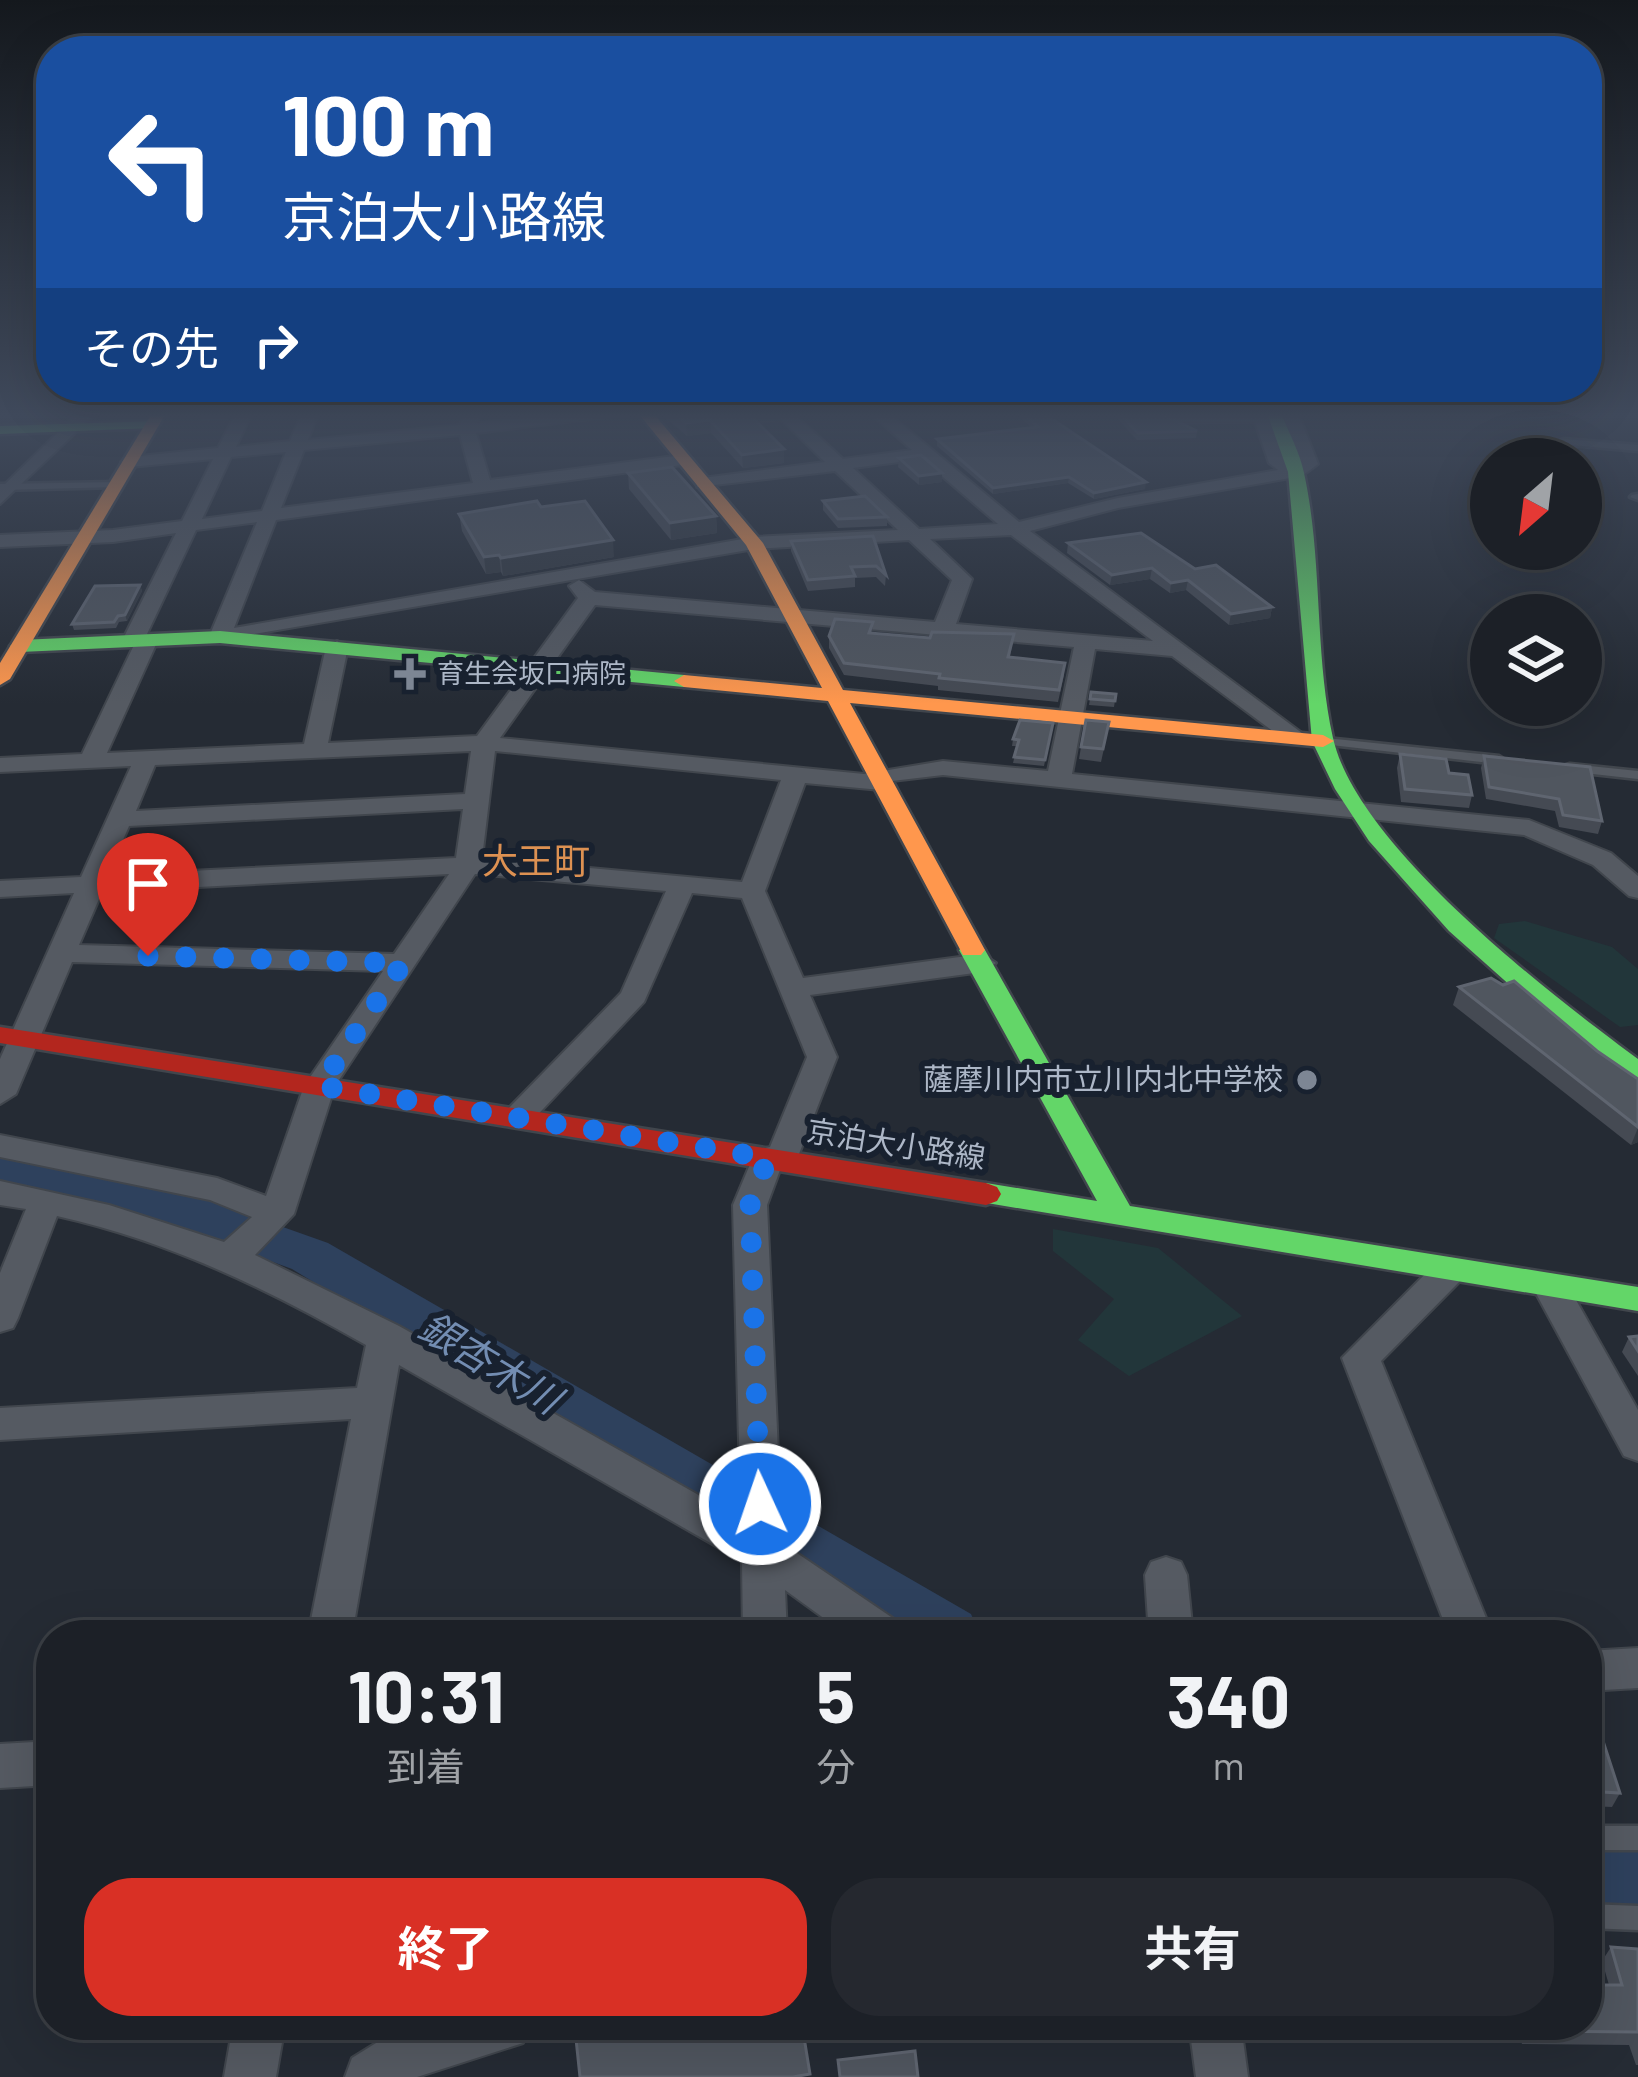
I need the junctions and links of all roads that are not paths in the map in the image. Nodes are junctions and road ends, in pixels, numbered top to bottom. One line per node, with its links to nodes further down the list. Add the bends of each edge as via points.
1 (101, 510): 14 (main road)
2 (197, 510): 11 (street)
3 (272, 510): 10 (street)
4 (309, 510): 10 (street)
5 (726, 510): 16 (main road)
6 (886, 510): 13 (street)
7 (993, 510): 12 (street)
8 (1091, 510): 12 (street)
9 (1298, 510): 31 (main road)
10 (270, 515): 11 (street); 22 (street)
11 (189, 526): 14 (street); 23 (street)
12 (1015, 529): 13 (street); 26 (street)
13 (914, 535): 16 (street); 21 (street, via 962,579)
14 (85, 537): 15 (street); 27 (main road)
15 (0, 541)
16 (754, 544): 17 (street); 19 (main road)
17 (569, 575): 18 (street); 20 (street)
18 (589, 598): 19 (street); 28 (street)
19 (794, 615): 21 (street); 29 (main road)
20 (323, 616): 22 (street); 25 (main road)
21 (944, 630): 24 (street)
22 (220, 637): 23 (main road); 25 (main road)
23 (140, 640): 27 (main road); 35 (street)
24 (1086, 643): 26 (street); 30 (street)
25 (325, 645): 28 (main road); 33 (street)
26 (1177, 650): 31 (street)
27 (8, 662)
28 (538, 666): 29 (main road); 32 (street)
29 (835, 694): 30 (main road); 42 (main road)
30 (1070, 718): 31 (main road); 41 (street)
31 (1311, 740): 36 (lane); 44 (main road)
32 (484, 743): 33 (street); 40 (street); 43 (street)
33 (314, 752): 34 (street)
34 (146, 759): 35 (street); 45 (street)
35 (91, 760): 37 (street)
36 (1526, 763)
37 (0, 765)
38 (1548, 765): 39 (lane)
39 (1638, 775)
40 (795, 776): 42 (street); 51 (street)
41 (1059, 778): 42 (street, via 943,768); 44 (street)
42 (878, 780): 54 (main road)
43 (474, 801): 45 (street); 46 (street)
44 (1360, 811): 50 (street, via 1529,828 1602,859); 57 (main road, via 1480,948)
45 (121, 819): 47 (street)
46 (467, 865): 47 (street); 48 (street); 53 (street)
47 (90, 884): 49 (street); 52 (street)
48 (680, 887): 51 (street); 60 (street, via 634,996)
49 (0, 889)
50 (1638, 890)
51 (752, 891): 55 (street)
52 (62, 953): 53 (street); 56 (street)
53 (403, 963): 58 (street)
54 (982, 963): 55 (street); 65 (main road)
55 (796, 988): 62 (street, via 822,1057)
56 (12, 1037): 58 (main road, 京泊大小路線); 59 (street)
57 (1638, 1072)
58 (320, 1086): 60 (main road, 京泊大小路線); 66 (street)
59 (0, 1094)
60 (516, 1119): 62 (main road, 京泊大小路線)
61 (0, 1146): 66 (street, via 218,1190)
62 (775, 1158): 65 (main road, 京泊大小路線); 76 (street, via 750,1205)
63 (0, 1193): 64 (street)
64 (46, 1201): 67 (street); 71 (street)
65 (1120, 1215): 68 (main road, 京泊大小路線)
66 (273, 1218): 67 (street)
67 (233, 1254): 72 (street)
68 (1450, 1270): 69 (main road, 京泊大小路線); 82 (street, via 1361,1358)
69 (1550, 1286): 70 (main road, 京泊大小路線); 75 (street)
70 (1638, 1299)
71 (0, 1318)
72 (386, 1336): 73 (street); 76 (street)
73 (374, 1402): 74 (street); 78 (street)
74 (0, 1424)
75 (1638, 1444)
76 (763, 1543): 79 (street); 80 (street)
77 (1166, 1575): 81 (street)
78 (333, 1620)
79 (765, 1620)
80 (863, 1620)
81 (1170, 1620)
82 (1465, 1620)
83 (1638, 1668): 84 (street)
84 (1602, 1670)
85 (36, 1764): 86 (street)
86 (0, 1766)
87 (1602, 1838): 88 (lane)
88 (1638, 1838)
89 (1602, 1917): 90 (lane)
90 (1638, 1918)
91 (256, 2040): 94 (street)
92 (444, 2040): 95 (street, via 415,2047)
93 (1217, 2040): 96 (street)
94 (250, 2077)
95 (371, 2077)
96 (1222, 2077)

